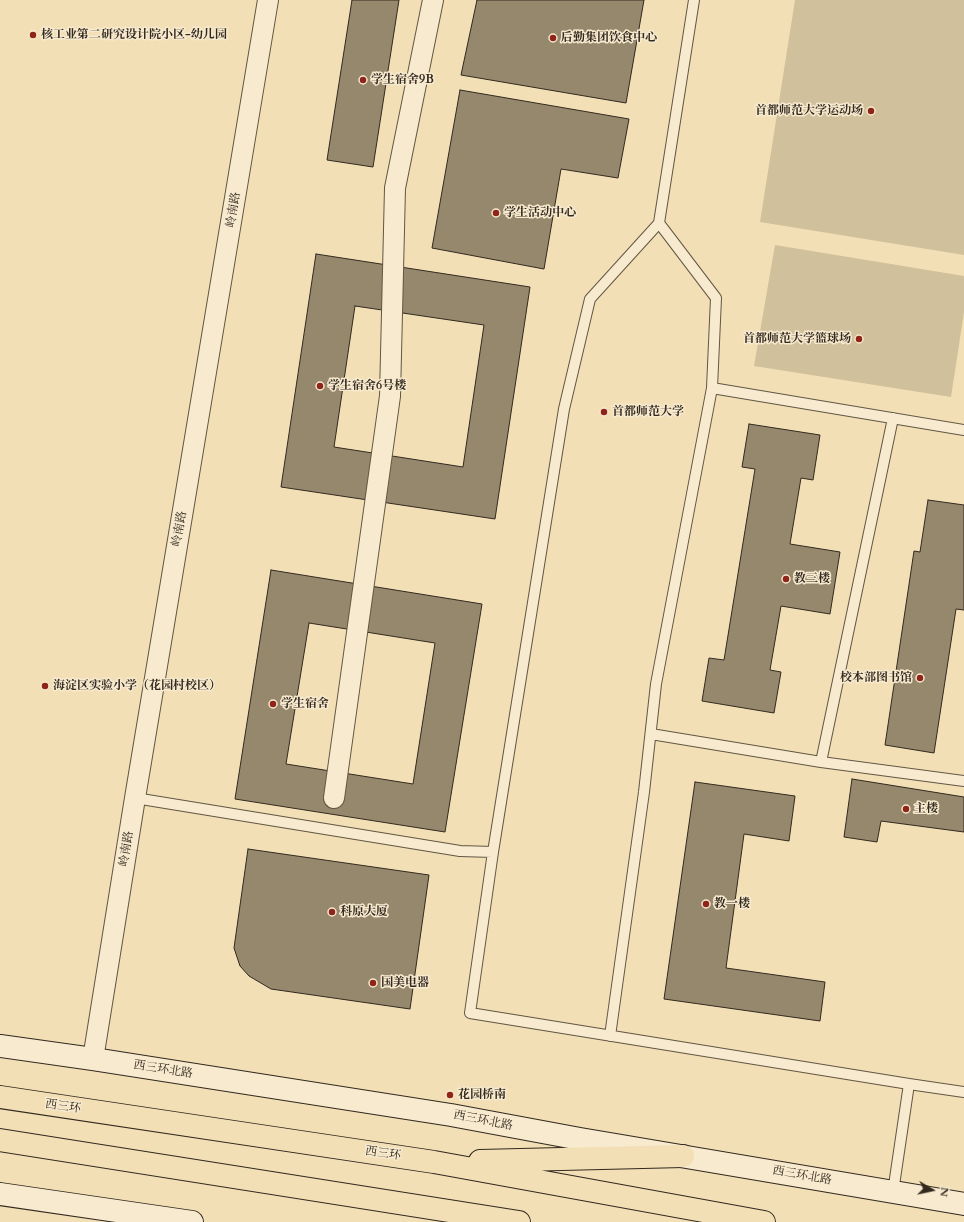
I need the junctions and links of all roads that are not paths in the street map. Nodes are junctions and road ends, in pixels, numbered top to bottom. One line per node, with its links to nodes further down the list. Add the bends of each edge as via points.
1 (268, 0): 11 (street, 岭南路)
2 (433, 0): 12 (street, via 395,188 390,396)
3 (694, 0): 4 (lane)
4 (659, 223): 5 (lane, via 716,298); 13 (lane, via 590,299 564,409)
5 (712, 388): 6 (lane); 8 (lane, via 656,684)
6 (893, 418): 7 (lane); 9 (lane)
7 (964, 430)
8 (651, 734): 9 (lane); 14 (lane)
9 (821, 762): 10 (lane)
10 (964, 781)
11 (135, 798): 13 (lane, via 460,851); 16 (street, 岭南路)
12 (334, 798)
13 (493, 852): 14 (lane, via 470,1013)
14 (610, 1036): 17 (lane)
15 (0, 1046): 16 (street, 西三环北路)
16 (93, 1059): 21 (street, 西三环北路, via 451,1115)
17 (909, 1084): 18 (lane); 23 (lane)
18 (964, 1092)
19 (0, 1097): 22 (highway, 西三环)
20 (0, 1140): 27 (highway)
21 (683, 1156): 22 (highway); 23 (street, 西三环北路)
22 (434, 1162): 30 (highway, 西三环)
23 (893, 1192): 25 (street, 西三环北路)
24 (0, 1194): 26 (street)
25 (964, 1204)
26 (66, 1213): 28 (street)
27 (515, 1221): 29 (highway)
28 (192, 1222)
29 (490, 1222)
30 (764, 1222)

